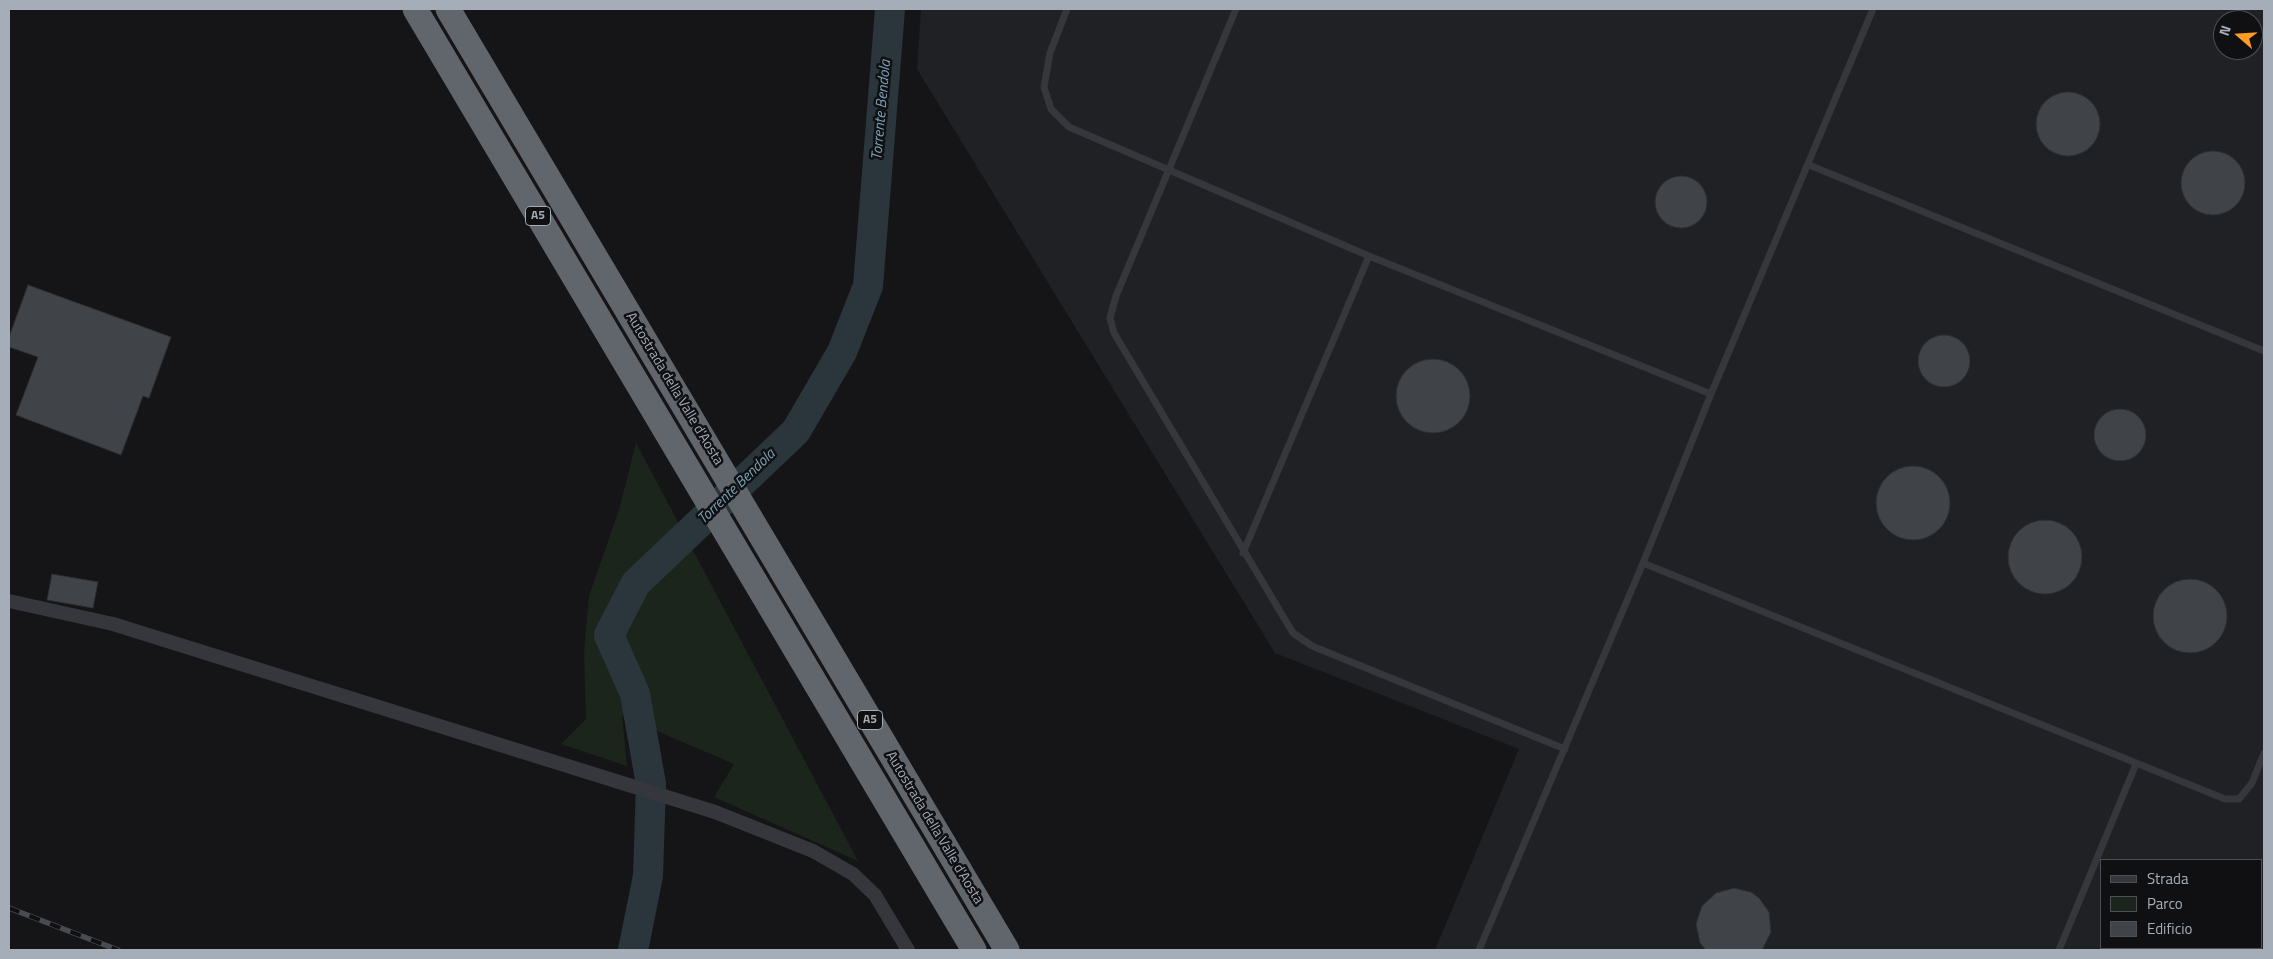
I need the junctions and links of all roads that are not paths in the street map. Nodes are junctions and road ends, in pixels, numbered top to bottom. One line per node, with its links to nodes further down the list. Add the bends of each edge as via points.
1 (415, 9): 18 (highway, Autostrada della Valle d'Aosta / A5)
2 (448, 9): 19 (highway, Autostrada della Valle d'Aosta / A5)
3 (1067, 9): 7 (lane, via 1050,53 1044,88 1051,110 1069,127)
4 (1236, 9): 7 (lane)
5 (1874, 9): 6 (lane)
6 (1809, 165): 9 (lane); 10 (lane)
7 (1168, 172): 8 (lane); 11 (lane, via 1116,296 1110,318 1114,333)
8 (1370, 256): 10 (lane); 11 (lane)
9 (2264, 351)
10 (1711, 394): 12 (lane)
11 (1244, 553): 14 (lane, via 1293,633 1312,646)
12 (1643, 563): 14 (lane); 16 (lane)
13 (9, 601): 17 (street, via 113,624 715,812 813,851 853,874 874,895)
14 (1565, 748): 20 (lane)
15 (2264, 753): 16 (lane, via 2252,783 2239,799 2225,798)
16 (2136, 764): 21 (lane)
17 (908, 950)
18 (974, 950)
19 (1007, 950)
20 (1479, 950)
21 (2059, 950)

